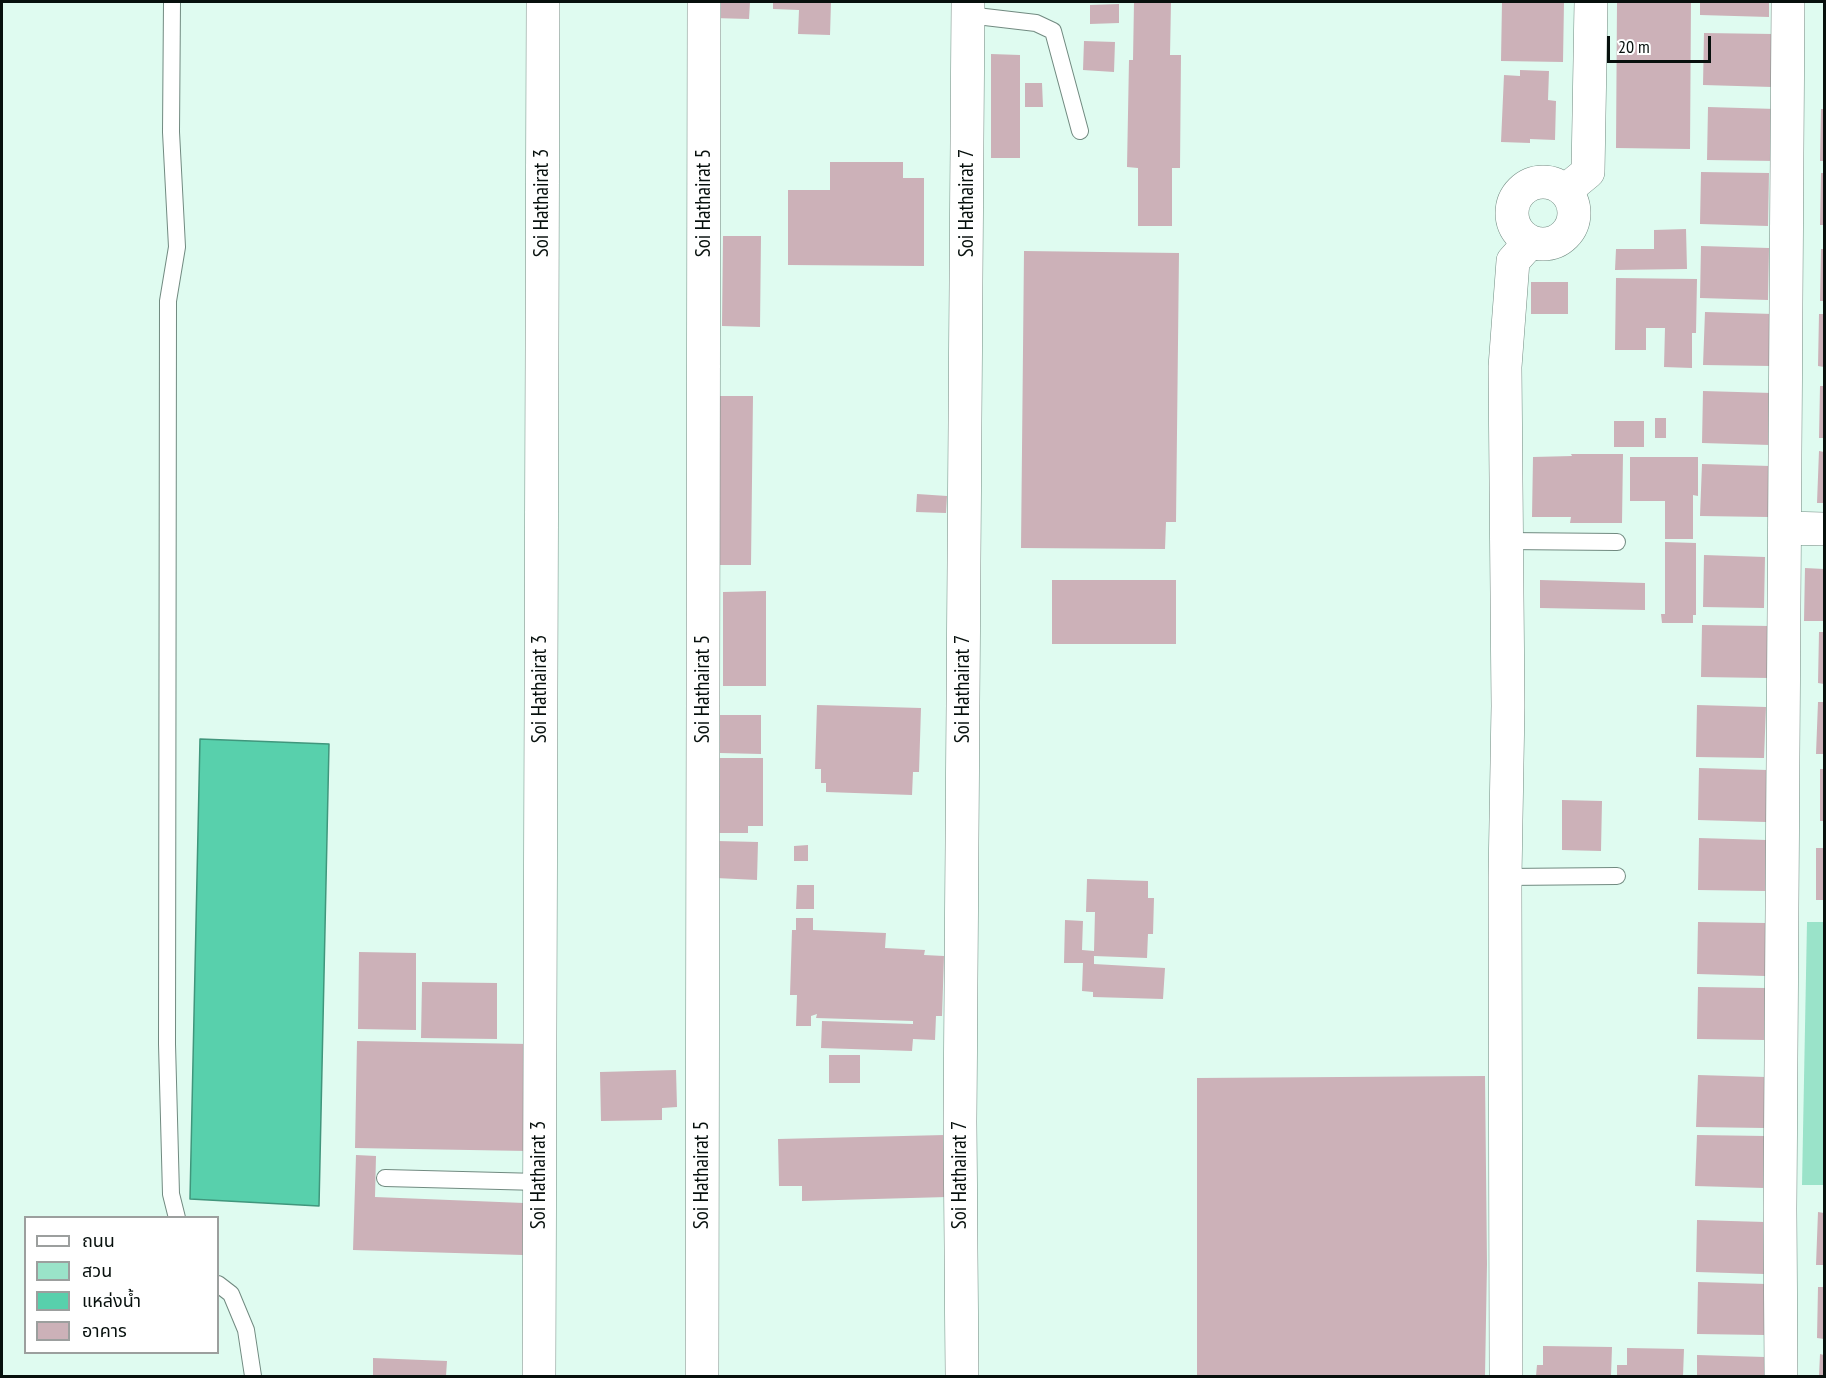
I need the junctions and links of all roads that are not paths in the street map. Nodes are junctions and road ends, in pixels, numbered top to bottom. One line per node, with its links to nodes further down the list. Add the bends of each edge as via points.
1 (171, 2): 18 (lane, via 171,132 177,247 168,301 167,1044 171,1194)
2 (543, 2): 17 (street, Soi Hathairat 3)
3 (704, 2): 22 (street, Soi Hathairat 5)
4 (1591, 2): 8 (street, via 1588,172)
5 (1788, 2): 10 (street)
6 (968, 8): 7 (lane, via 1036,23 1053,31); 23 (street, Soi Hathairat 7, via 960,1109)
7 (1080, 131)
8 (1565, 190): 9 (street, via 1575,210 1569,231 1552,243); 9 (street, via 1548,181 1520,191 1511,209 1512,219)
9 (1530, 242): 12 (street, via 1513,261 1506,355)
10 (1785, 528): 11 (street); 25 (street)
11 (1824, 529)
12 (1506, 541): 13 (lane); 15 (street)
13 (1617, 542)
14 (1617, 876): 15 (lane)
15 (1505, 877): 24 (street)
16 (385, 1178): 17 (lane)
17 (539, 1182): 21 (street, Soi Hathairat 3)
18 (176, 1216)
19 (219, 1285): 20 (lane, via 231,1294 246,1330)
20 (253, 1377)
21 (539, 1377)
22 (702, 1377)
23 (962, 1377)
24 (1506, 1377)
25 (1781, 1377)

